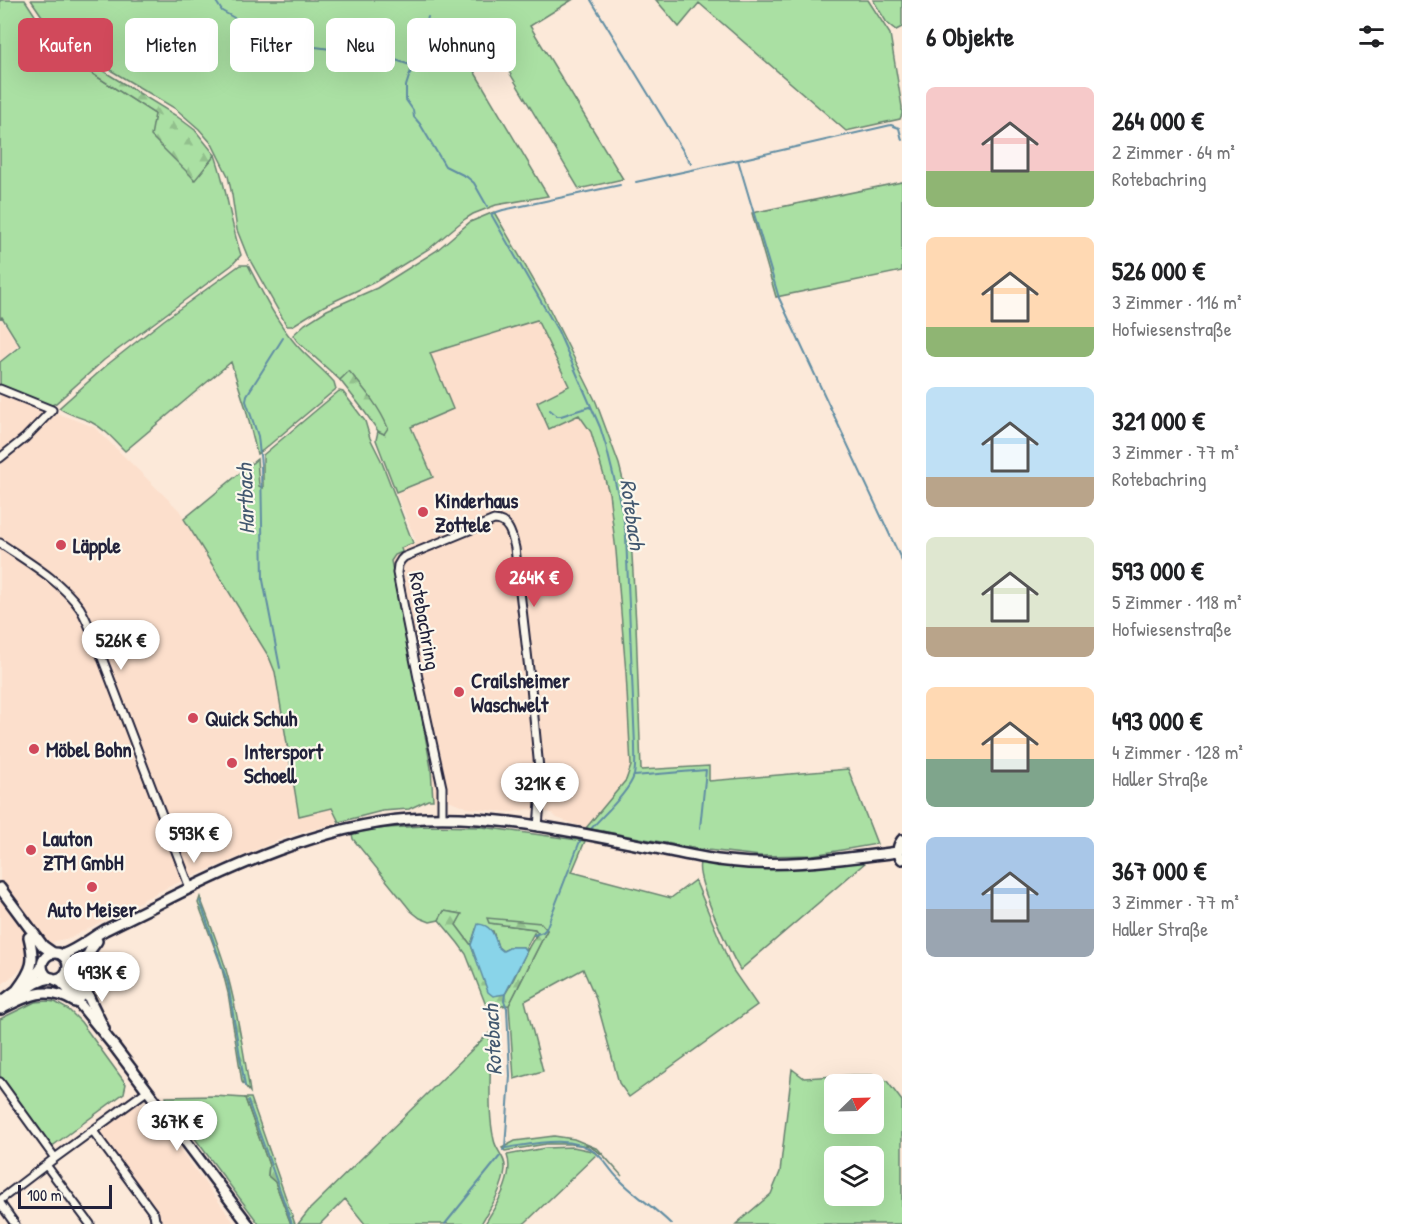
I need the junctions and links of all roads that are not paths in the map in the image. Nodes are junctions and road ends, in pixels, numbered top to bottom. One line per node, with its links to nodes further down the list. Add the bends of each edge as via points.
1 (0, 389): 2 (street, via 52,410)
2 (0, 458)
3 (0, 543): 9 (street, via 57,583 81,611)
4 (442, 818): 5 (main road); 5 (street, Rotebachring, via 442,787 398,565 417,551 500,520 507,524 515,548 541,789); 9 (main road, via 388,822 319,837 282,848)
5 (538, 827): 7 (main road, via 765,865)
6 (902, 840): 7 (main road)
7 (900, 855)
8 (0, 888): 14 (main road, via 43,946)
9 (190, 888): 11 (main road)
10 (0, 899): 12 (main road)
11 (119, 924): 13 (main road); 14 (main road, via 69,952)
12 (29, 936): 15 (main road); 18 (main road, via 32,964)
13 (98, 941): 16 (main road, via 76,955); 21 (main road, via 87,956 83,980)
14 (57, 954): 15 (main road, via 48,955); 16 (main road, via 67,960)
15 (43, 964): 17 (main road, via 45,974); 18 (main road, via 39,973)
16 (67, 968): 17 (main road, via 62,977); 21 (main road, via 71,983)
17 (53, 978): 19 (main road, via 38,982); 20 (main road, via 66,987)
18 (17, 990): 19 (main road)
19 (0, 1007): 20 (main road, via 42,993 61,995)
20 (81, 1007): 22 (main road)
21 (105, 1032): 22 (main road)
22 (114, 1046): 24 (main road)
23 (0, 1082): 26 (street)
24 (148, 1090): 25 (street); 32 (main road)
25 (93, 1131): 26 (street); 31 (street)
26 (55, 1158): 27 (street)
27 (46, 1165): 28 (street); 30 (street)
28 (0, 1201): 29 (street)
29 (15, 1224)
30 (90, 1224)
31 (158, 1224)
32 (248, 1224)

